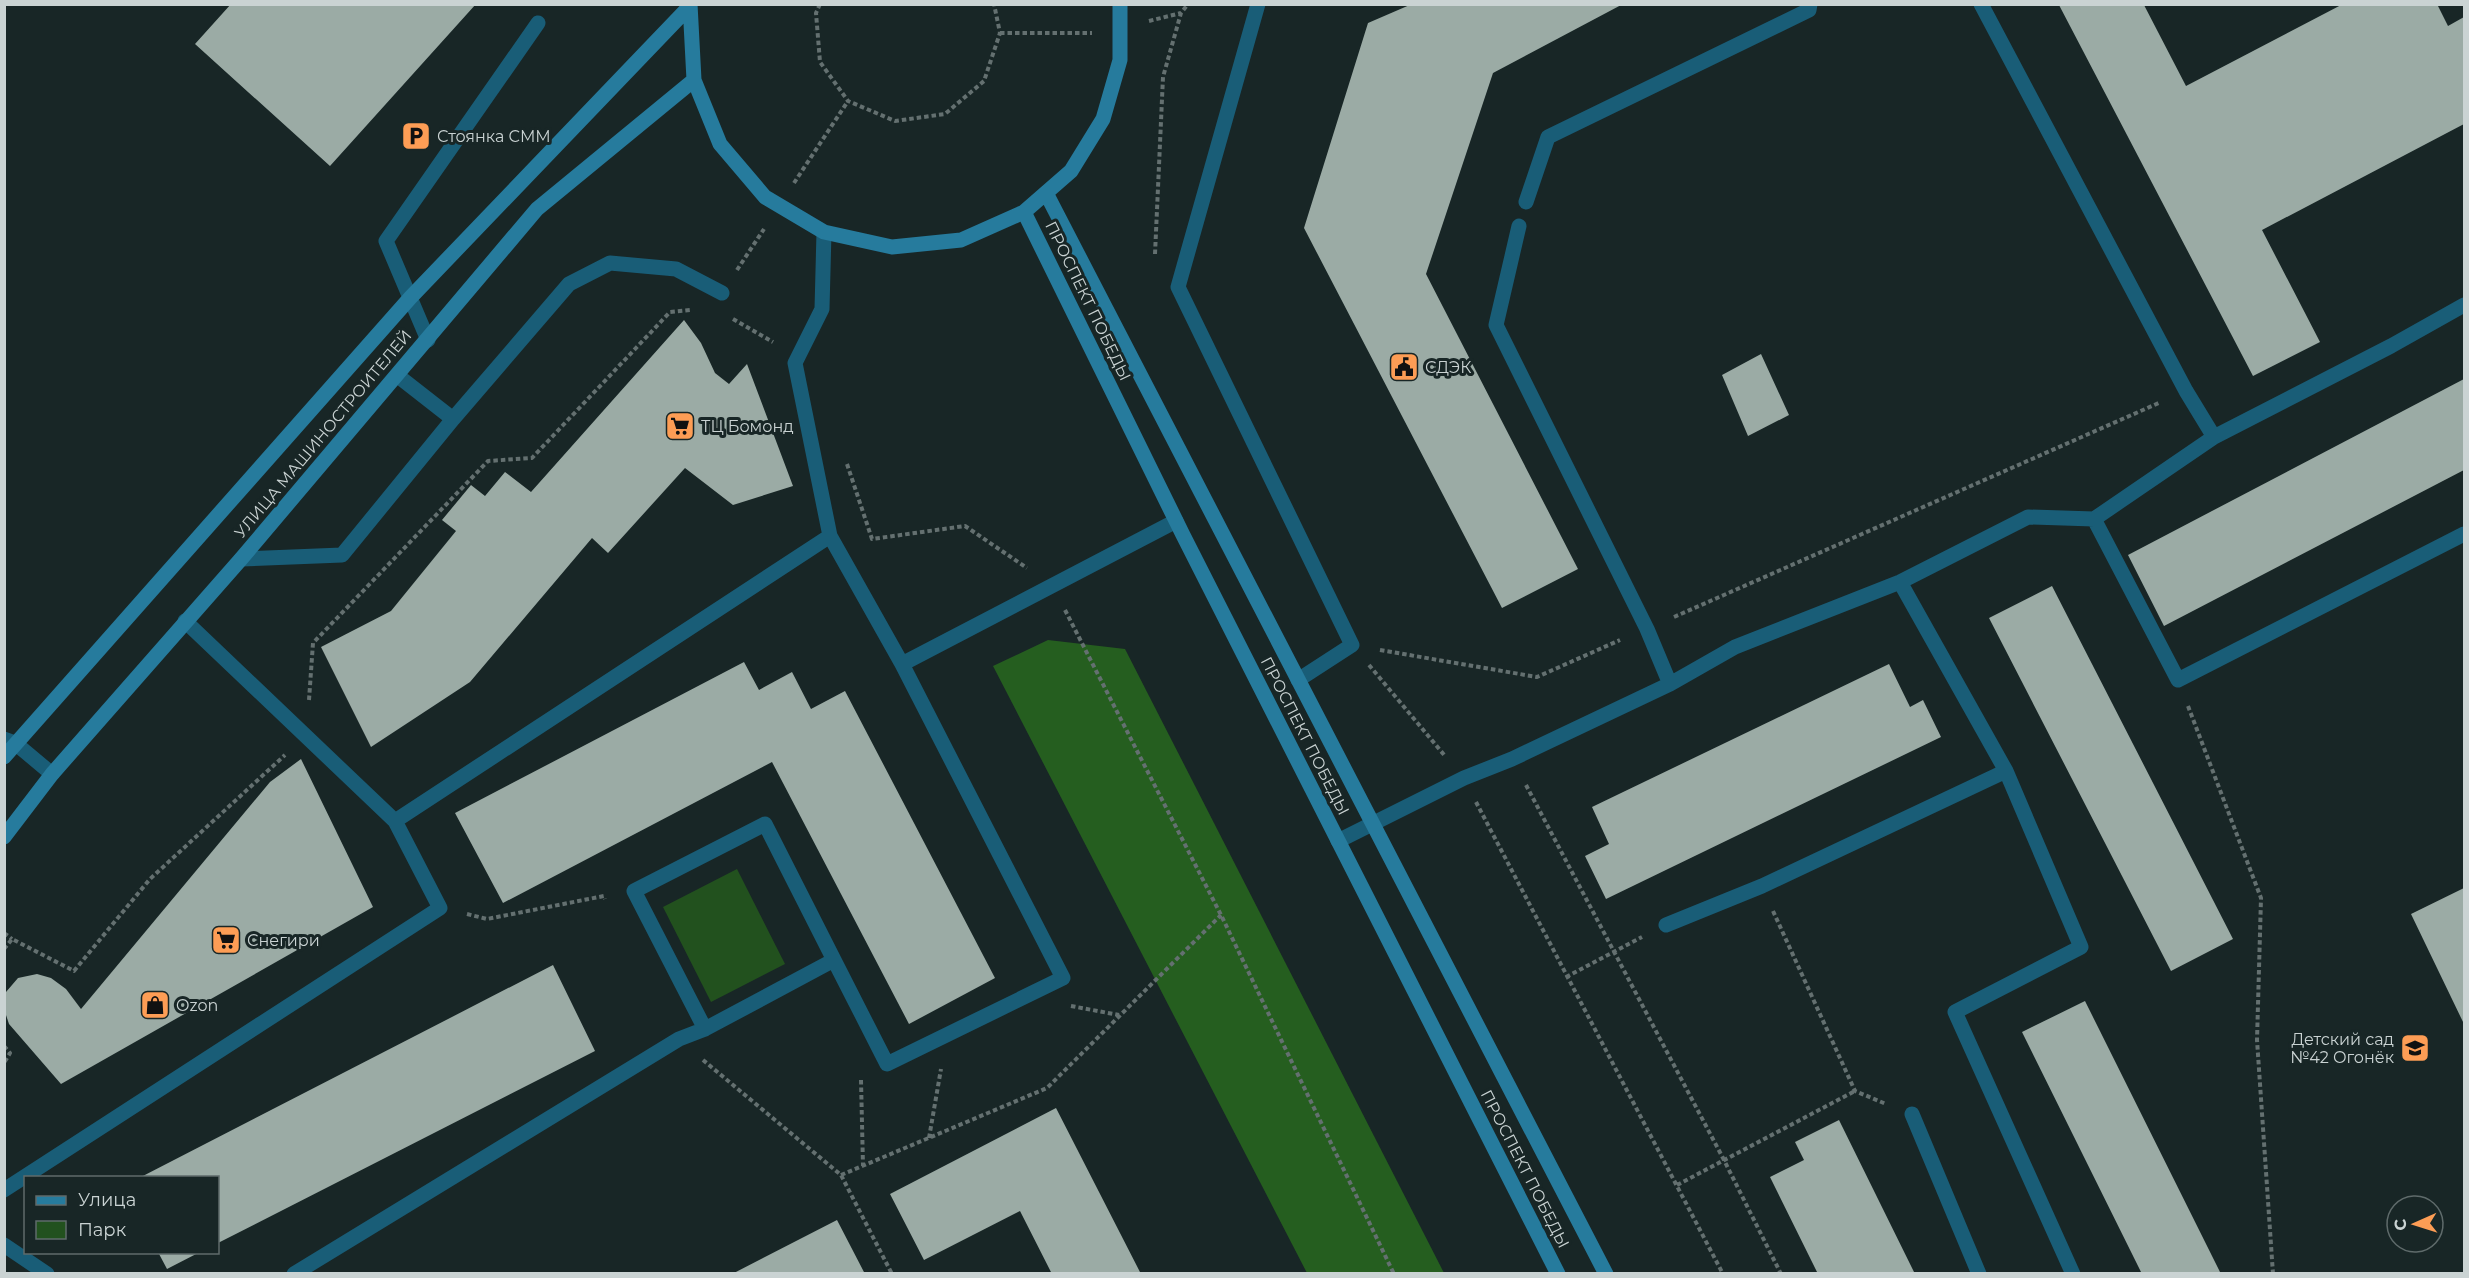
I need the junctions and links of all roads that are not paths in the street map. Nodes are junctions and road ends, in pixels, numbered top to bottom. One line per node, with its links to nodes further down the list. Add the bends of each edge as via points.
1 (1120, 4): 8 (main road, via 1120,60 1103,119 1071,171)
2 (1258, 4): 28 (lane, via 1178,287 1352,645)
3 (1810, 4): 9 (lane, via 1809,10 1548,137)
4 (1981, 4): 19 (lane, via 2186,391)
5 (690, 5): 7 (main road); 14 (main road)
6 (538, 23): 14 (lane, via 386,241)
7 (694, 80): 12 (main road, via 720,144 765,196); 16 (main road, УЛИЦА МАШИНОСТРОИТЕЛЕЙ, via 537,209)
8 (1046, 193): 10 (main road); 28 (main road)
9 (1526, 202)
10 (1024, 212): 12 (main road, via 961,240 915,245 892,247); 21 (main road, ПРОСПЕКТ ПОБЕДЫ)
11 (1519, 226): 29 (lane, via 1496,325 1647,629)
12 (824, 232): 23 (lane, via 822,309 795,363)
13 (722, 293): 18 (lane, via 676,269 610,263 569,284)
14 (410, 298): 16 (lane); 30 (main road)
15 (2464, 305): 19 (lane)
16 (428, 340): 17 (main road, УЛИЦА МАШИНОСТРОИТЕЛЕЙ)
17 (398, 376): 18 (lane); 24 (main road, УЛИЦА МАШИНОСТРОИТЕЛЕЙ)
18 (453, 419): 24 (lane, via 342,555)
19 (2214, 436): 20 (lane)
20 (2094, 519): 22 (lane, via 2178,680); 25 (lane, via 2028,517)
21 (1176, 520): 27 (lane); 37 (main road, ПРОСПЕКТ ПОБЕДЫ)
22 (2464, 534)
23 (830, 536): 27 (lane); 34 (lane)
24 (241, 559): 26 (main road, УЛИЦА МАШИНОСТРОИТЕЛЕЙ)
25 (1900, 582): 29 (lane, via 1735,647); 32 (lane)
26 (185, 621): 33 (main road, УЛИЦА МАШИНОСТРОИТЕЛЕЙ); 34 (lane)
27 (902, 664): 39 (lane, via 1063,978 887,1064)
28 (1298, 680): 35 (main road)
29 (1670, 684): 35 (lane)
30 (10, 741): 31 (main road); 33 (lane)
31 (4, 757)
32 (2006, 771): 38 (lane, via 1762,886); 51 (lane, via 2081,946 1955,1012)
33 (52, 774): 36 (main road, УЛИЦА МАШИНОСТРОИТЕЛЕЙ)
34 (395, 821): 42 (lane, via 440,908)
35 (1372, 824): 37 (lane); 49 (main road)
36 (4, 837)
37 (1338, 841): 48 (main road, ПРОСПЕКТ ПОБЕДЫ)
38 (1666, 925)
39 (834, 960): 40 (lane); 40 (lane, via 765,824 634,891)
40 (705, 1029): 47 (lane, via 679,1039)
41 (1912, 1114): 50 (lane)
42 (26, 1176)
43 (24, 1177): 44 (lane)
44 (4, 1190)
45 (4, 1245): 46 (lane)
46 (47, 1274)
47 (294, 1274)
48 (1558, 1274)
49 (1606, 1274)
50 (1979, 1274)
51 (2073, 1274)

